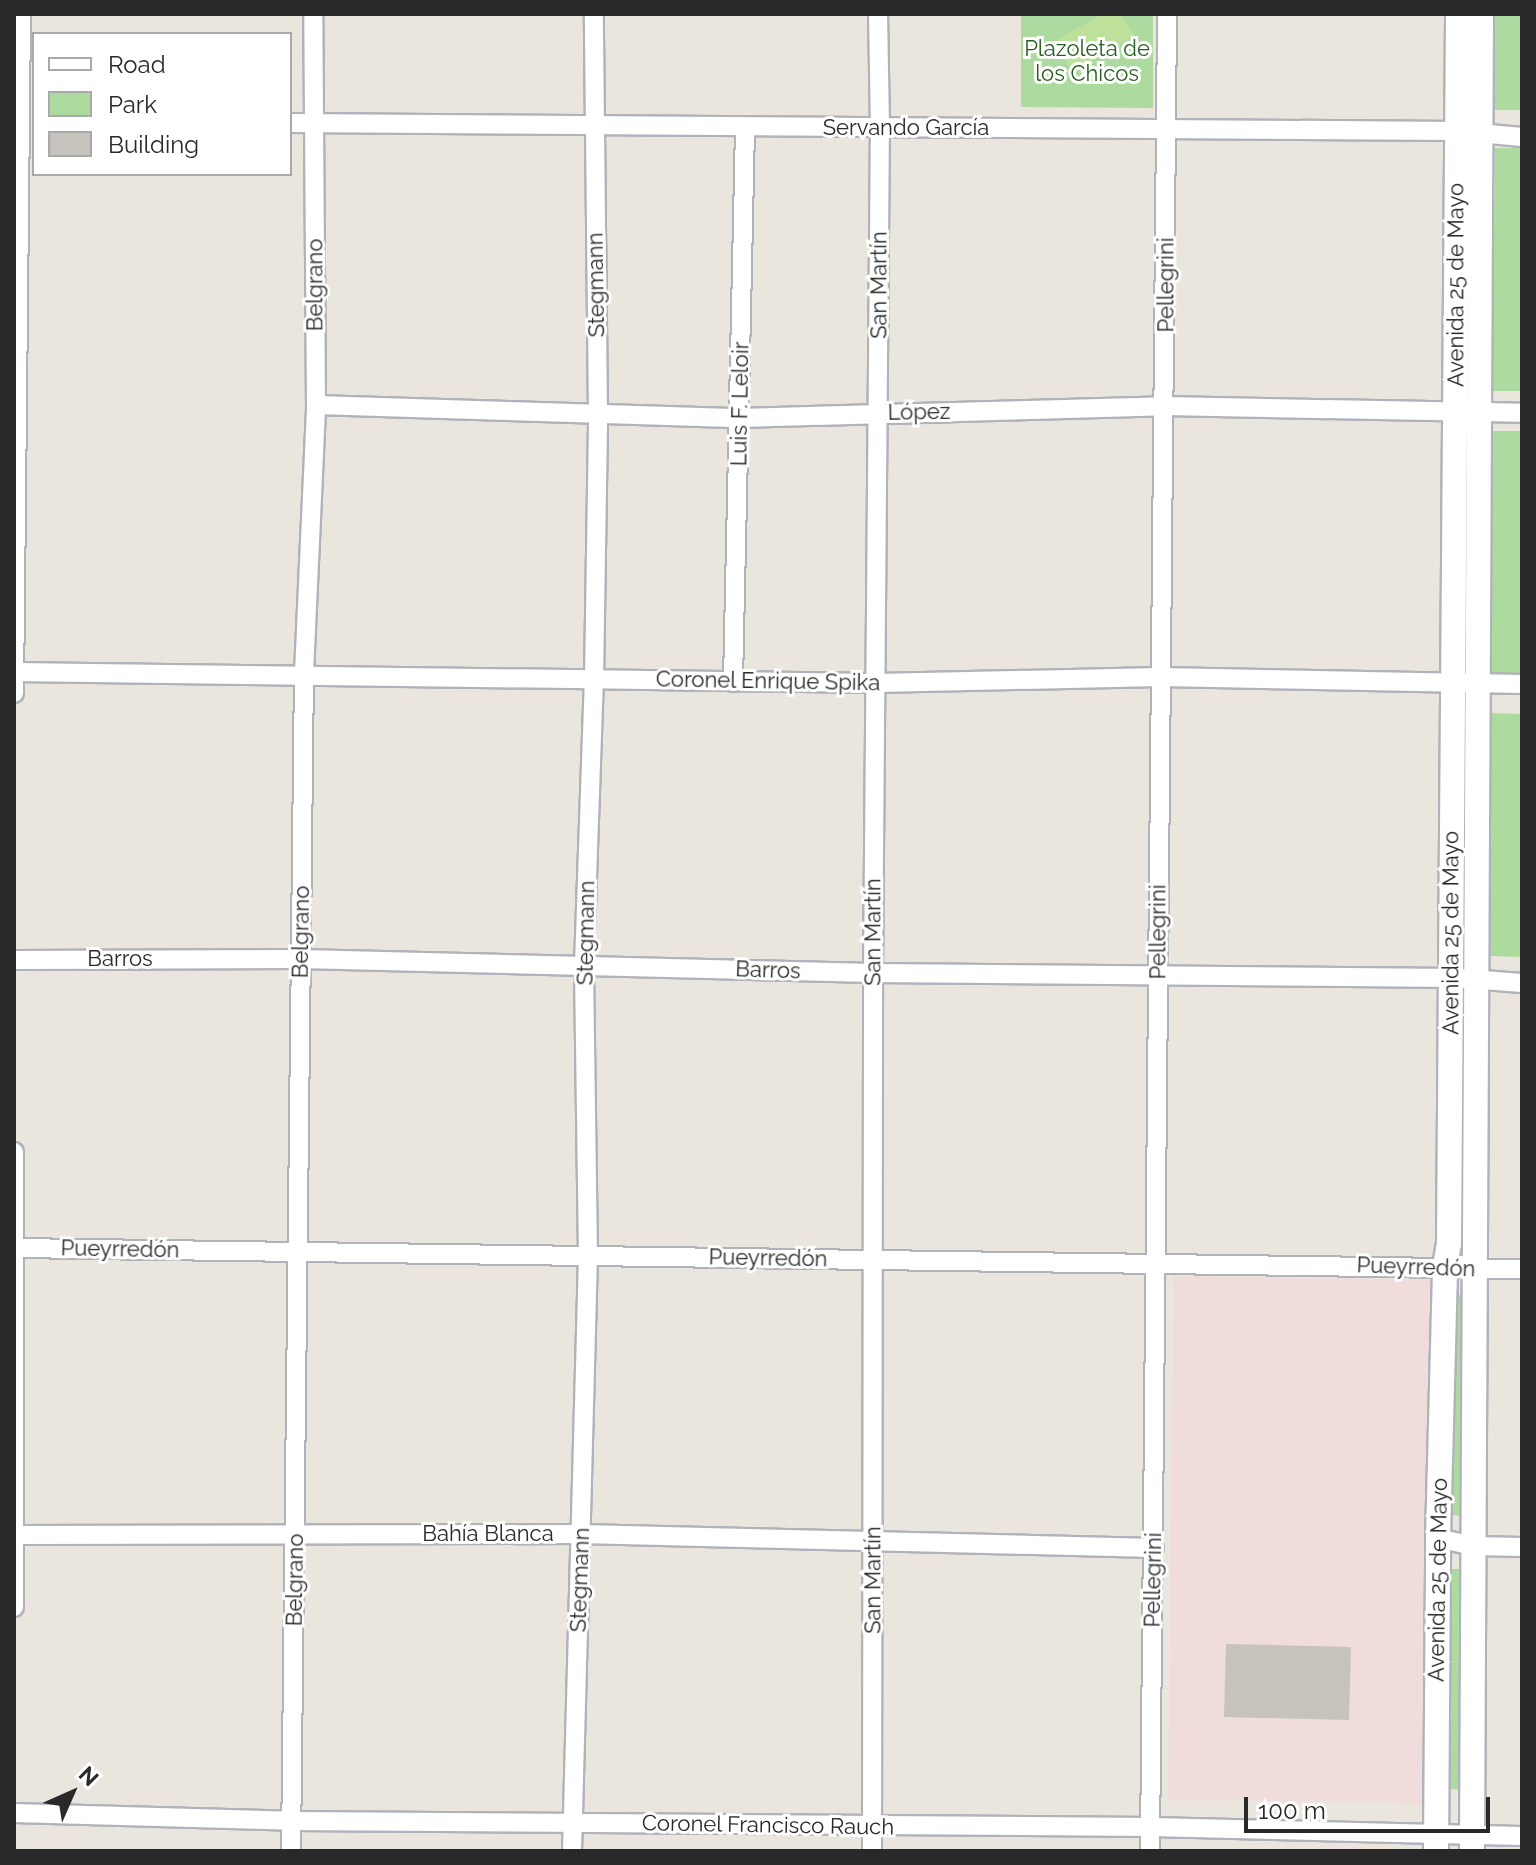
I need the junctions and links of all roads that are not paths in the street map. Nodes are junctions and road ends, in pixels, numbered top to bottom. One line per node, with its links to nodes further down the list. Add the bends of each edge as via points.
1 (21, 14): 8 (street)
2 (313, 14): 10 (street, Belgrano)
3 (594, 14): 11 (street, Stegmann)
4 (878, 14): 13 (street, San Martín)
5 (1167, 14): 14 (street, Pellegrini)
6 (1458, 14): 15 (main road, Avenida 25 de Mayo)
7 (1481, 14): 15 (main road, Avenida 25 de Mayo)
8 (23, 120): 24 (street)
9 (292, 123): 10 (street, Servando García)
10 (314, 123): 11 (street, Servando García); 17 (street, Belgrano)
11 (593, 127): 12 (street, Servando García); 22 (street, Stegmann)
12 (745, 127): 13 (street, Servando García); 23 (street, Luis F. Leloir)
13 (880, 127): 14 (street, Servando García); 20 (street, San Martín)
14 (1166, 131): 15 (street, Servando García); 18 (street, Pellegrini)
15 (1469, 132): 16 (street, Servando García); 21 (main road, Avenida 25 de Mayo)
16 (1522, 137)
17 (316, 405): 22 (street, López); 25 (street, Belgrano)
18 (1165, 406): 20 (street, López); 21 (street, López); 26 (street, Pellegrini)
19 (1522, 412): 21 (street, López)
20 (879, 413): 23 (street, López); 29 (street, San Martín)
21 (1467, 413): 30 (main road, Avenida 25 de Mayo)
22 (598, 415): 23 (street, López); 27 (street, Stegmann)
23 (740, 418): 28 (street, Luis F. Leloir)
24 (14, 672): 25 (street, Coronel Enrique Spika); 32 (street)
25 (304, 673): 27 (street, Coronel Enrique Spika); 33 (street, Belgrano)
26 (1160, 677): 29 (street, Coronel Enrique Spika); 30 (street, Coronel Enrique Spika); 37 (street, Pellegrini)
27 (594, 679): 28 (street, Coronel Enrique Spika); 35 (street, Stegmann)
28 (733, 682): 29 (street, Coronel Enrique Spika)
29 (876, 683): 36 (street, San Martín)
30 (1465, 684): 31 (street, Coronel Enrique Spika); 38 (main road, Avenida 25 de Mayo)
31 (1522, 684)
32 (14, 693)
33 (301, 959): 34 (street, Barros); 35 (street, Barros); 42 (street, Belgrano)
34 (14, 960)
35 (584, 964): 36 (street, Barros); 43 (street, Stegmann)
36 (873, 973): 37 (street, Barros); 44 (street, San Martín)
37 (1158, 977): 38 (street, Barros); 45 (street, Pellegrini)
38 (1463, 978): 39 (street, Barros); 46 (main road, Avenida 25 de Mayo); 47 (main road, Avenida 25 de Mayo)
39 (1522, 983)
40 (14, 1152): 41 (street)
41 (15, 1248): 42 (street, Pueyrredón); 51 (street)
42 (296, 1251): 43 (street, Pueyrredón); 49 (street, Belgrano)
43 (588, 1256): 44 (street, Pueyrredón); 50 (street, Stegmann)
44 (875, 1259): 45 (street, Pueyrredón); 53 (street, San Martín)
45 (1156, 1263): 46 (street, Pueyrredón); 56 (street, Pellegrini)
46 (1445, 1266): 47 (street, Pueyrredón); 52 (main road, Avenida 25 de Mayo)
47 (1476, 1269): 48 (street, Pueyrredón); 54 (main road, Avenida 25 de Mayo)
48 (1522, 1269)
49 (295, 1533): 50 (street, Bahía Blanca); 51 (street, Bahía Blanca); 59 (street, Belgrano)
50 (581, 1534): 53 (street, Bahía Blanca); 60 (street, Stegmann)
51 (14, 1535): 57 (street)
52 (1438, 1538): 54 (street); 64 (main road, Avenida 25 de Mayo)
53 (873, 1540): 56 (street, Bahía Blanca); 61 (street, San Martín)
54 (1474, 1546): 55 (street); 65 (main road, Avenida 25 de Mayo)
55 (1522, 1547)
56 (1154, 1548): 62 (street, Pellegrini)
57 (14, 1607)
58 (14, 1813): 59 (street, Coronel Francisco Rauch)
59 (292, 1821): 60 (street, Coronel Francisco Rauch); 66 (street, Belgrano)
60 (572, 1822): 61 (street, Coronel Francisco Rauch); 67 (street, Stegmann)
61 (872, 1827): 62 (street, Coronel Francisco Rauch); 68 (street, San Martín)
62 (1150, 1827): 64 (street, Coronel Francisco Rauch); 69 (street, Pellegrini)
63 (1522, 1836): 65 (street, Coronel Francisco Rauch)
64 (1436, 1844): 65 (street, Coronel Francisco Rauch)
65 (1472, 1844)
66 (291, 1851)
67 (572, 1851)
68 (872, 1851)
69 (1150, 1851)

